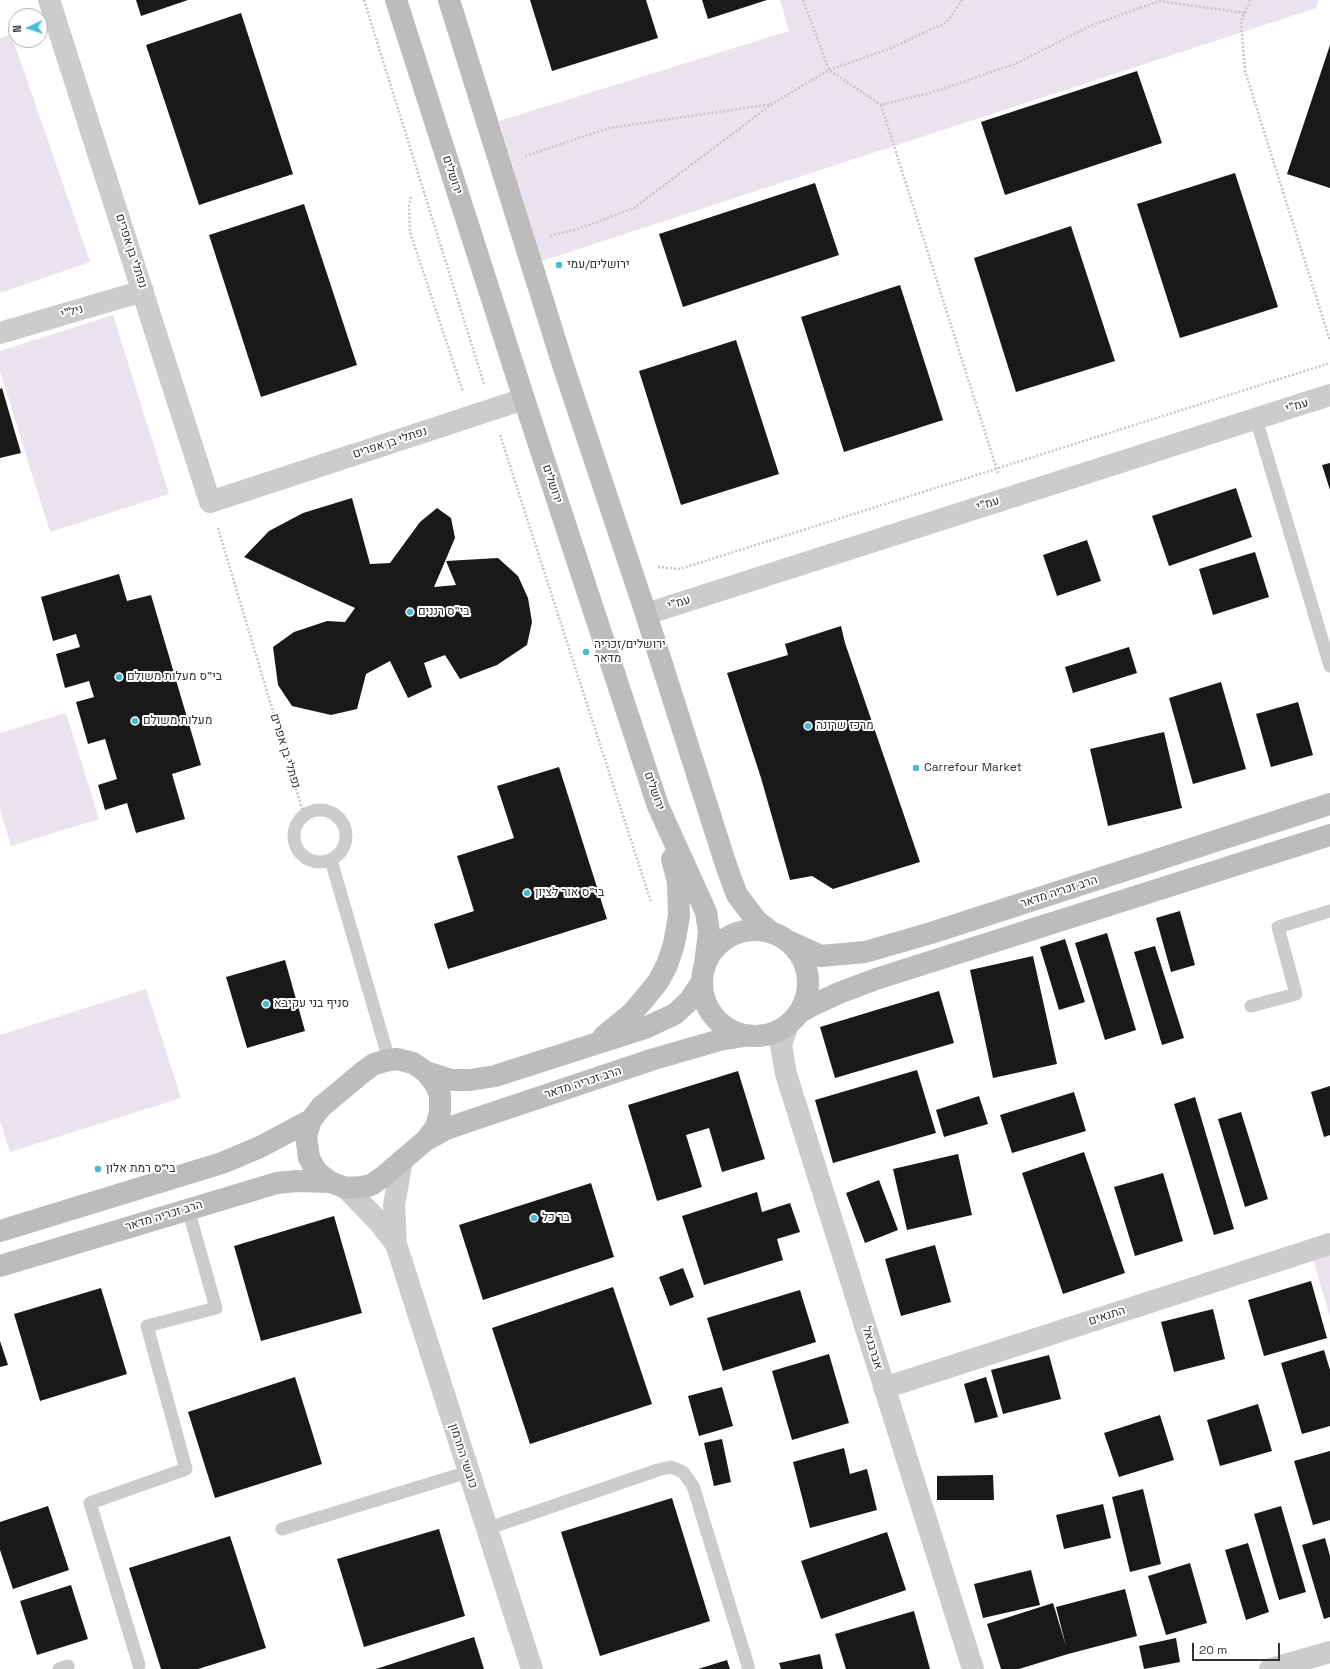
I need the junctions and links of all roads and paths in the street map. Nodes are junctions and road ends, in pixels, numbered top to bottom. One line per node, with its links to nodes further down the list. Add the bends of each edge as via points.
1 (49, 0): 15 (street, נפתלי בן אפרים)
2 (364, 0): 21 (path)
3 (396, 0): 20 (street, ירושלים)
4 (448, 0): 14 (street)
5 (803, 0): 9 (path)
6 (962, 0): 9 (path, via 947,22 889,49)
7 (1250, 0): 8 (path)
8 (1245, 13): 11 (path, via 1159,1 1090,26 1015,64 930,93); 17 (path, via 1241,22 1245,71)
9 (829, 70): 10 (path); 11 (path)
10 (772, 104): 12 (path, via 609,128); 14 (path, via 634,208 578,230)
11 (881, 105): 23 (path)
12 (522, 157)
13 (411, 197): 21 (path, via 410,232)
14 (526, 242): 26 (street, via 563,365)
15 (143, 291): 16 (street, ניל"י); 25 (street, נפתלי בן אפרים)
16 (0, 333)
17 (1330, 341)
18 (1330, 363): 23 (path)
19 (1330, 395): 22 (street, עמ"י)
20 (524, 399): 21 (street, נפתלי בן אפרים); 30 (street, ירושלים)
21 (482, 413): 25 (street, נפתלי בן אפרים); 34 (path)
22 (1256, 418): 24 (street, עמ"י); 28 (lane)
23 (996, 468): 24 (path); 26 (path, via 680,569)
24 (1006, 499): 27 (street, עמ"י)
25 (210, 502): 31 (path, נפתלי בן אפרים)
26 (629, 565): 27 (street)
27 (646, 614): 36 (street, via 737,895 757,921)
28 (1330, 666)
29 (1330, 804): 36 (street, הרב זכריה מדאר, via 865,952 821,956)
30 (658, 806): 37 (street, ירושלים, via 706,912 709,932); 41 (street, via 678,882 679,916 674,944 667,965 654,987 632,1013)
31 (304, 815): 33 (lane, via 294,830 294,842 298,850 304,858 312,862); 33 (lane, via 312,811 325,810 334,814 345,828 344,848)
32 (1330, 835): 39 (street, via 876,979 813,1004)
33 (331, 860): 42 (lane)
34 (653, 909)
35 (1330, 911): 38 (lane, via 1278,927 1296,994)
36 (779, 936): 37 (street, via 755,930 739,932 725,939 713,950); 39 (street, via 799,952 806,967 809,983 806,999)
37 (704, 973): 40 (street, via 703,997 709,1011 718,1022); 41 (street, via 689,1001 675,1014 645,1028)
38 (1251, 1006)
39 (793, 1020): 40 (street, via 766,1036); 53 (street, אברבנאל, via 781,1045 786,1074)
40 (744, 1036): 45 (street, הרב זכריה מדאר, via 720,1040 647,1062 446,1129)
41 (596, 1043): 43 (street, via 495,1076 451,1080)
42 (389, 1060): 43 (street, via 413,1063); 44 (street, via 374,1064 363,1072 321,1107)
43 (426, 1072): 45 (street, via 440,1095 440,1112 436,1126)
44 (311, 1120): 47 (street, via 306,1136 309,1158 317,1172); 49 (street, via 260,1147 222,1163)
45 (426, 1140): 46 (street)
46 (402, 1160): 47 (street, via 371,1184 362,1187); 50 (street, כובשי החרמון, via 394,1205)
47 (338, 1185): 48 (street, הרב זכריה מדאר, via 298,1181 277,1183); 50 (street, כובשי החרמון, via 378,1221)
48 (188, 1209): 52 (street, הרב זכריה מדאר); 58 (lane, via 216,1308 147,1326 186,1469 90,1503)
49 (0, 1231)
50 (396, 1244): 54 (street, כובשי החרמון)
51 (1330, 1244): 53 (street, התנאים)
52 (0, 1266)
53 (884, 1388): 61 (street, אברבנאל)
54 (468, 1472): 55 (street, כובשי החרמון); 56 (lane)
55 (486, 1528): 59 (street, כובשי החרמון); 60 (lane, via 658,1470 671,1467 683,1472 693,1486)
56 (282, 1529)
57 (1330, 1652): 62 (street)
58 (139, 1665)
59 (532, 1669)
60 (749, 1669)
61 (973, 1669)
62 (1270, 1669)

